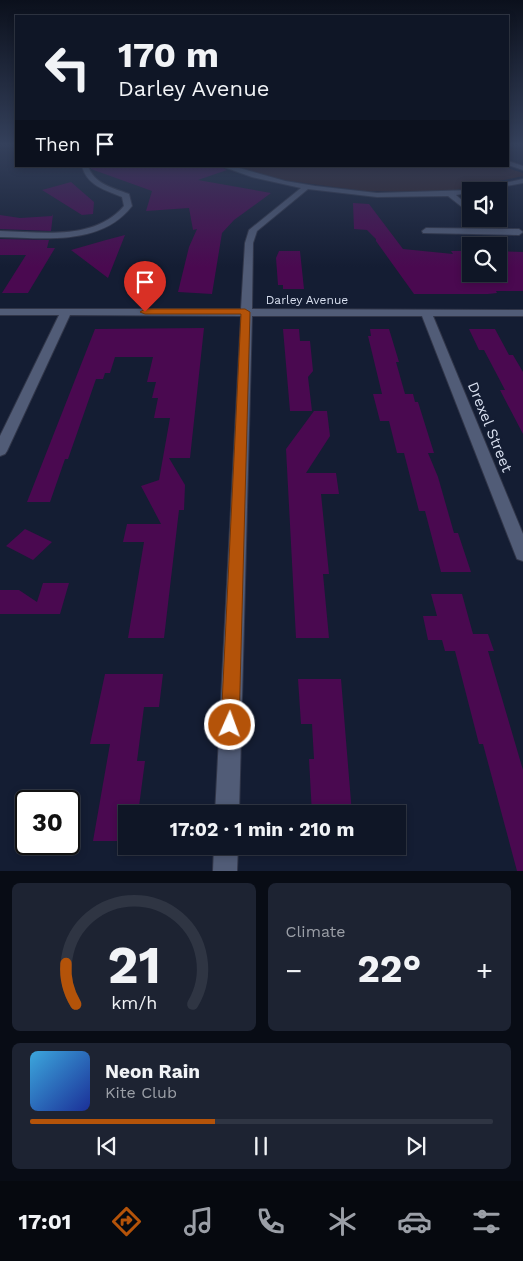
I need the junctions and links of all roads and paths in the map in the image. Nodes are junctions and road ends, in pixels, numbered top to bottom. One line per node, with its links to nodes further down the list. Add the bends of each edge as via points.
1 (103, 186): 9 (street, via 126,196 128,206 118,218 100,228 66,234)
2 (294, 186): 3 (street)
3 (305, 188): 5 (street, via 384,195); 12 (street, via 253,230 249,243)
4 (462, 193): 5 (street)
5 (450, 194): 6 (street)
6 (462, 204)
7 (426, 230): 8 (street, via 483,227)
8 (519, 232)
9 (0, 234)
10 (0, 312): 11 (street, Darley Avenue)
11 (66, 312): 12 (street, Darley Avenue); 15 (street)
12 (245, 312): 13 (street, Darley Avenue); 18 (street)
13 (426, 313): 14 (street, Darley Avenue); 17 (street, Drexel Street)
14 (523, 313)
15 (4, 433): 16 (street)
16 (0, 451)
17 (523, 554)
18 (227, 805)
19 (226, 855): 20 (street)
20 (225, 871)

